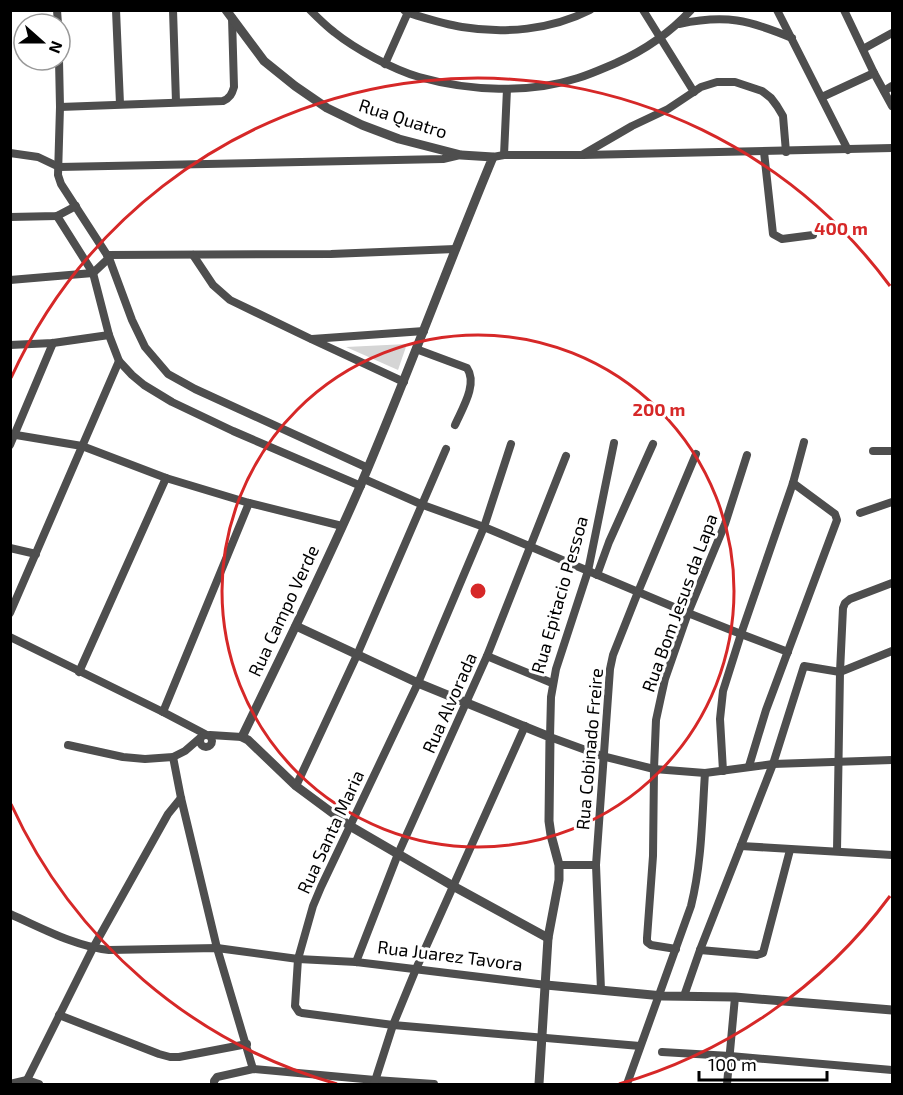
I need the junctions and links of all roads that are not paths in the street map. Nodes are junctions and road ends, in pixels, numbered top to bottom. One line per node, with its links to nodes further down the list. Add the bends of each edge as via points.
1 (116, 10): 25 (street)
2 (173, 10): 24 (street)
3 (310, 10): 16 (street, via 334,33)
4 (590, 10): 9 (street, via 561,22 511,30 460,27)
5 (643, 10): 14 (street)
6 (691, 10): 11 (street)
7 (777, 10): 13 (street)
8 (844, 10): 15 (street)
9 (407, 11): 16 (street)
10 (229, 14): 24 (street, via 232,95 223,101); 33 (street, Rua Quatro, via 264,61 327,108 399,139)
11 (678, 25): 13 (street, via 729,19); 14 (street)
12 (892, 33): 15 (street)
13 (792, 38): 23 (street)
14 (660, 39): 20 (street, via 636,54 576,79); 22 (street)
15 (862, 49): 18 (street)
16 (385, 64): 20 (street, via 418,77)
17 (59, 72): 27 (street)
18 (874, 73): 21 (street); 23 (street)
19 (892, 86): 21 (street)
20 (507, 89): 35 (street)
21 (884, 91): 26 (street)
22 (694, 92): 31 (street, via 717,82 735,82 762,91 783,116); 34 (street)
23 (822, 97): 29 (street)
24 (176, 102): 25 (street)
25 (120, 104): 27 (street)
26 (892, 106)
27 (60, 107): 37 (street)
28 (892, 148): 29 (street, Rua Quatro)
29 (848, 150): 31 (street, Rua Quatro)
30 (764, 152): 31 (street, Rua Quatro); 34 (street, Rua Quatro); 41 (street, via 773,234 782,239)
31 (786, 152)
32 (10, 153): 37 (street, via 38,157)
33 (461, 155): 36 (street, Rua Quatro); 37 (street, via 443,159)
34 (582, 155): 35 (street, Rua Quatro)
35 (504, 156): 36 (street, Rua Quatro)
36 (493, 157): 42 (street, Rua Campo Verde)
37 (59, 167): 38 (street, via 61,184)
38 (76, 206): 39 (street); 44 (street)
39 (57, 216): 40 (street); 45 (street)
40 (10, 217)
41 (813, 235)
42 (455, 249): 43 (street); 47 (street, Rua Campo Verde)
43 (194, 255): 44 (street); 49 (street, via 213,285 230,300)
44 (108, 256): 45 (street); 69 (street, via 142,341 168,374)
45 (93, 273): 46 (street); 48 (street)
46 (10, 280)
47 (424, 331): 49 (street); 52 (street, Rua Campo Verde)
48 (109, 335): 50 (street); 53 (street)
49 (311, 339): 54 (street)
50 (53, 343): 51 (street); 56 (street)
51 (10, 345)
52 (416, 350): 54 (street, Rua Campo Verde); 55 (street, via 467,368 470,373 470,392)
53 (119, 361): 62 (street); 71 (street, via 144,385 171,402)
54 (404, 382): 69 (street, Rua Campo Verde)
55 (455, 425)
56 (13, 434): 61 (street); 62 (street)
57 (804, 442): 72 (street)
58 (614, 443): 82 (street, Rua Epitacio Pessoa)
59 (511, 444): 78 (street, Rua Santa Maria)
60 (653, 444): 83 (street)
61 (10, 445)
62 (82, 446): 70 (street); 81 (street)
63 (446, 450): 75 (street)
64 (873, 451): 65 (street)
65 (892, 451)
66 (696, 454): 85 (street, Rua Cobinado Freire)
67 (747, 455): 87 (street, Rua Bom Jesus da Lapa, via 725,524)
68 (566, 456): 80 (street, Rua Alvorada)
69 (368, 468): 71 (street, Rua Campo Verde)
70 (166, 478): 74 (street); 95 (street)
71 (362, 482): 75 (street); 77 (street, Rua Campo Verde)
72 (793, 483): 89 (street); 91 (street, via 836,515 837,522)
73 (892, 502): 76 (street)
74 (249, 504): 77 (street); 100 (street)
75 (423, 505): 78 (street); 93 (street)
76 (860, 513)
77 (342, 526): 88 (street, Rua Campo Verde)
78 (484, 527): 80 (street); 97 (street, Rua Santa Maria)
79 (10, 548): 81 (street)
80 (531, 548): 82 (street); 94 (street, Rua Alvorada)
81 (36, 554): 86 (street)
82 (588, 571): 83 (street); 98 (street, Rua Epitacio Pessoa)
83 (597, 575): 85 (street)
84 (892, 583): 96 (street, via 845,603)
85 (638, 592): 87 (street); 108 (street, Rua Cobinado Freire, via 613,655)
86 (10, 613)
87 (688, 613): 89 (street); 114 (street, Rua Bom Jesus da Lapa, via 665,678 656,720)
88 (296, 626): 93 (street); 103 (street, Rua Campo Verde)
89 (741, 634): 91 (street); 115 (street, via 721,704)
90 (10, 637): 95 (street)
91 (788, 651): 113 (street, via 766,710)
92 (892, 651): 96 (street)
93 (357, 655): 97 (street); 117 (street)
94 (487, 656): 98 (street); 99 (street, Rua Alvorada)
95 (79, 672): 100 (street)
96 (840, 672): 111 (street); 112 (street, via 804,666)
97 (418, 683): 99 (street); 119 (street, Rua Santa Maria)
98 (552, 683): 104 (street, Rua Epitacio Pessoa)
99 (467, 703): 101 (street); 123 (street, Rua Alvorada)
100 (163, 712): 102 (street)
101 (525, 726): 104 (street); 127 (street)
102 (205, 736): 103 (street); 106 (street, via 201,744); 107 (street)
103 (240, 737): 106 (street); 117 (street, via 248,740)
104 (550, 737): 108 (street); 125 (street, Rua Epitacio Pessoa, via 549,821)
105 (68, 745): 109 (street, via 123,757)
106 (208, 746): 107 (street)
107 (185, 751): 109 (street)
108 (602, 756): 114 (street); 126 (street, Rua Cobinado Freire)
109 (172, 757): 118 (street)
110 (892, 760): 111 (street)
111 (839, 762): 112 (street); 122 (street)
112 (769, 764): 113 (street); 120 (street)
113 (752, 766): 115 (street)
114 (654, 769): 116 (street); 132 (street, Rua Bom Jesus da Lapa, via 647,942)
115 (723, 771): 116 (street)
116 (705, 773): 132 (street, via 697,883)
117 (296, 786): 119 (street)
118 (181, 798): 130 (street, via 168,814); 131 (street)
119 (350, 826): 123 (street); 134 (street, Rua Santa Maria, via 317,896)
120 (741, 846): 121 (street); 133 (street)
121 (790, 850): 122 (street); 133 (street, via 763,953)
122 (837, 851): 124 (street)
123 (398, 854): 127 (street); 135 (street, Rua Alvorada)
124 (892, 855)
125 (560, 864): 126 (street); 129 (street)
126 (596, 865): 138 (street, Rua Cobinado Freire)
127 (453, 886): 129 (street); 136 (street)
128 (11, 914): 130 (street, Rua Juarez Tavora)
129 (548, 938): 137 (street)
130 (93, 948): 131 (street, Rua Juarez Tavora); 143 (street)
131 (217, 948): 134 (street, Rua Juarez Tavora); 146 (street)
132 (676, 950): 139 (street)
133 (700, 950): 140 (street)
134 (298, 959): 135 (street, Rua Juarez Tavora); 144 (street, Rua Santa Maria, via 295,1006 299,1012)
135 (356, 962): 136 (street, Rua Juarez Tavora)
136 (416, 969): 137 (street, Rua Juarez Tavora); 144 (street)
137 (546, 985): 138 (street, Rua Juarez Tavora); 145 (street)
138 (600, 990): 139 (street, Rua Juarez Tavora)
139 (660, 995): 140 (street, Rua Juarez Tavora); 147 (street)
140 (682, 996): 141 (street, Rua Juarez Tavora)
141 (735, 997): 142 (street, Rua Juarez Tavora); 149 (street)
142 (892, 1010)
143 (59, 1015): 146 (street, via 170,1057); 152 (street)
144 (393, 1025): 145 (street, Rua Santa Maria); 153 (street)
145 (542, 1037): 147 (street, Rua Santa Maria); 158 (street)
146 (247, 1044): 150 (street)
147 (640, 1046): 159 (street)
148 (662, 1052): 149 (street)
149 (730, 1056): 151 (street); 160 (street)
150 (253, 1069): 153 (street); 154 (street, via 217,1077)
151 (892, 1070)
152 (27, 1080): 155 (street); 156 (street)
153 (374, 1082): 157 (street)
154 (214, 1083)
155 (10, 1084)
156 (39, 1084)
157 (434, 1084)
158 (539, 1084)
159 (627, 1084)
160 (727, 1084)

